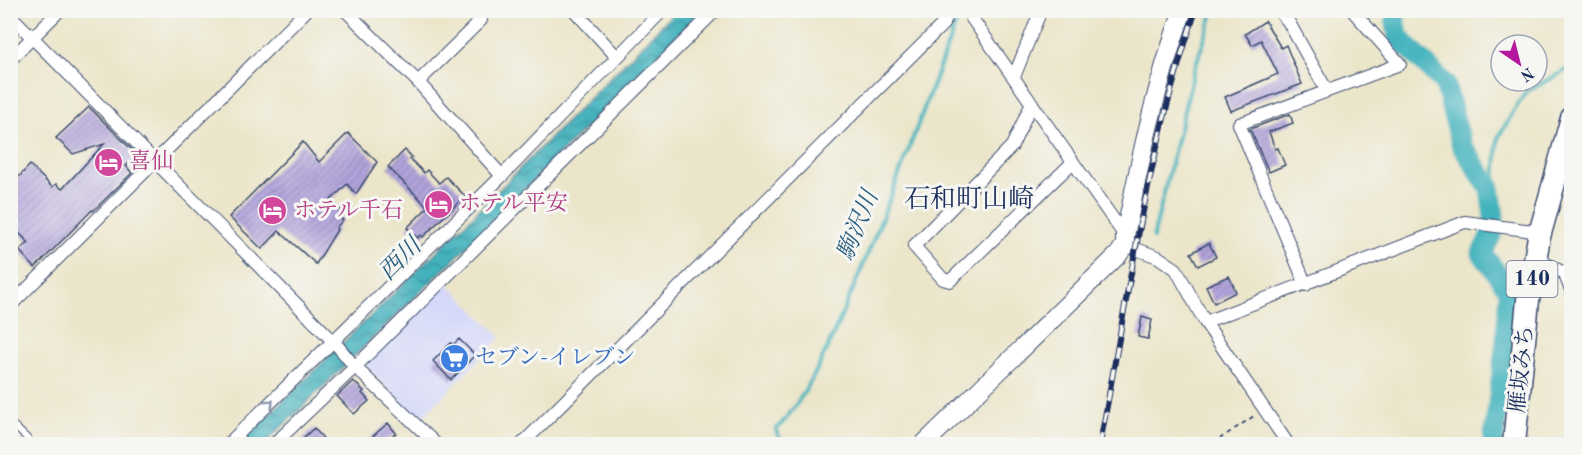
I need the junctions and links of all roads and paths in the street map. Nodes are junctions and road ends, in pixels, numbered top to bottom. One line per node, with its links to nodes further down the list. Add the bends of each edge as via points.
1 (60, 10): 17 (street)
2 (307, 10): 25 (street)
3 (345, 10): 21 (street)
4 (574, 10): 18 (street)
5 (663, 10): 18 (street)
6 (717, 10): 36 (street)
7 (950, 10): 43 (street, via 943,24)
8 (1041, 10): 20 (street)
9 (1183, 10): 29 (main road, via 1151,110)
10 (1278, 10): 22 (street)
11 (1352, 10): 22 (street, via 1400,64)
12 (1568, 10): 15 (lane)
13 (967, 12): 20 (street)
14 (10, 15): 17 (street)
15 (1572, 16)
16 (481, 20): 21 (street)
17 (33, 38): 19 (street); 25 (street)
18 (617, 57): 27 (street)
19 (10, 60)
20 (1014, 77): 23 (street)
21 (418, 82): 27 (street)
22 (1327, 91): 31 (street, via 1239,124)
23 (1032, 103): 26 (street); 26 (street, via 1012,146 914,246 943,279 950,281)
24 (1572, 118): 28 (highway, 雁坂みち / 140)
25 (157, 162): 33 (street); 35 (street)
26 (1073, 162): 29 (street)
27 (502, 176): 35 (street)
28 (1541, 232): 30 (highway, 雁坂みち / 140); 31 (street, via 1465,222)
29 (1125, 241): 34 (street, via 1176,269); 44 (main road, via 1118,255)
30 (1535, 258): 32 (street, via 1564,273); 47 (highway, 雁坂みち / 140)
31 (1306, 285): 34 (street)
32 (1572, 292)
33 (10, 306)
34 (1205, 322): 37 (street)
35 (334, 343): 36 (street); 40 (street, one-way to 35)
36 (353, 365): 41 (street); 42 (street)
37 (1264, 408): 45 (path); 46 (street)
38 (10, 422): 39 (lane)
39 (33, 444)
40 (228, 444)
41 (274, 444)
42 (436, 444)
43 (522, 444)
44 (924, 444)
45 (1212, 444)
46 (1288, 444)
47 (1514, 444)

